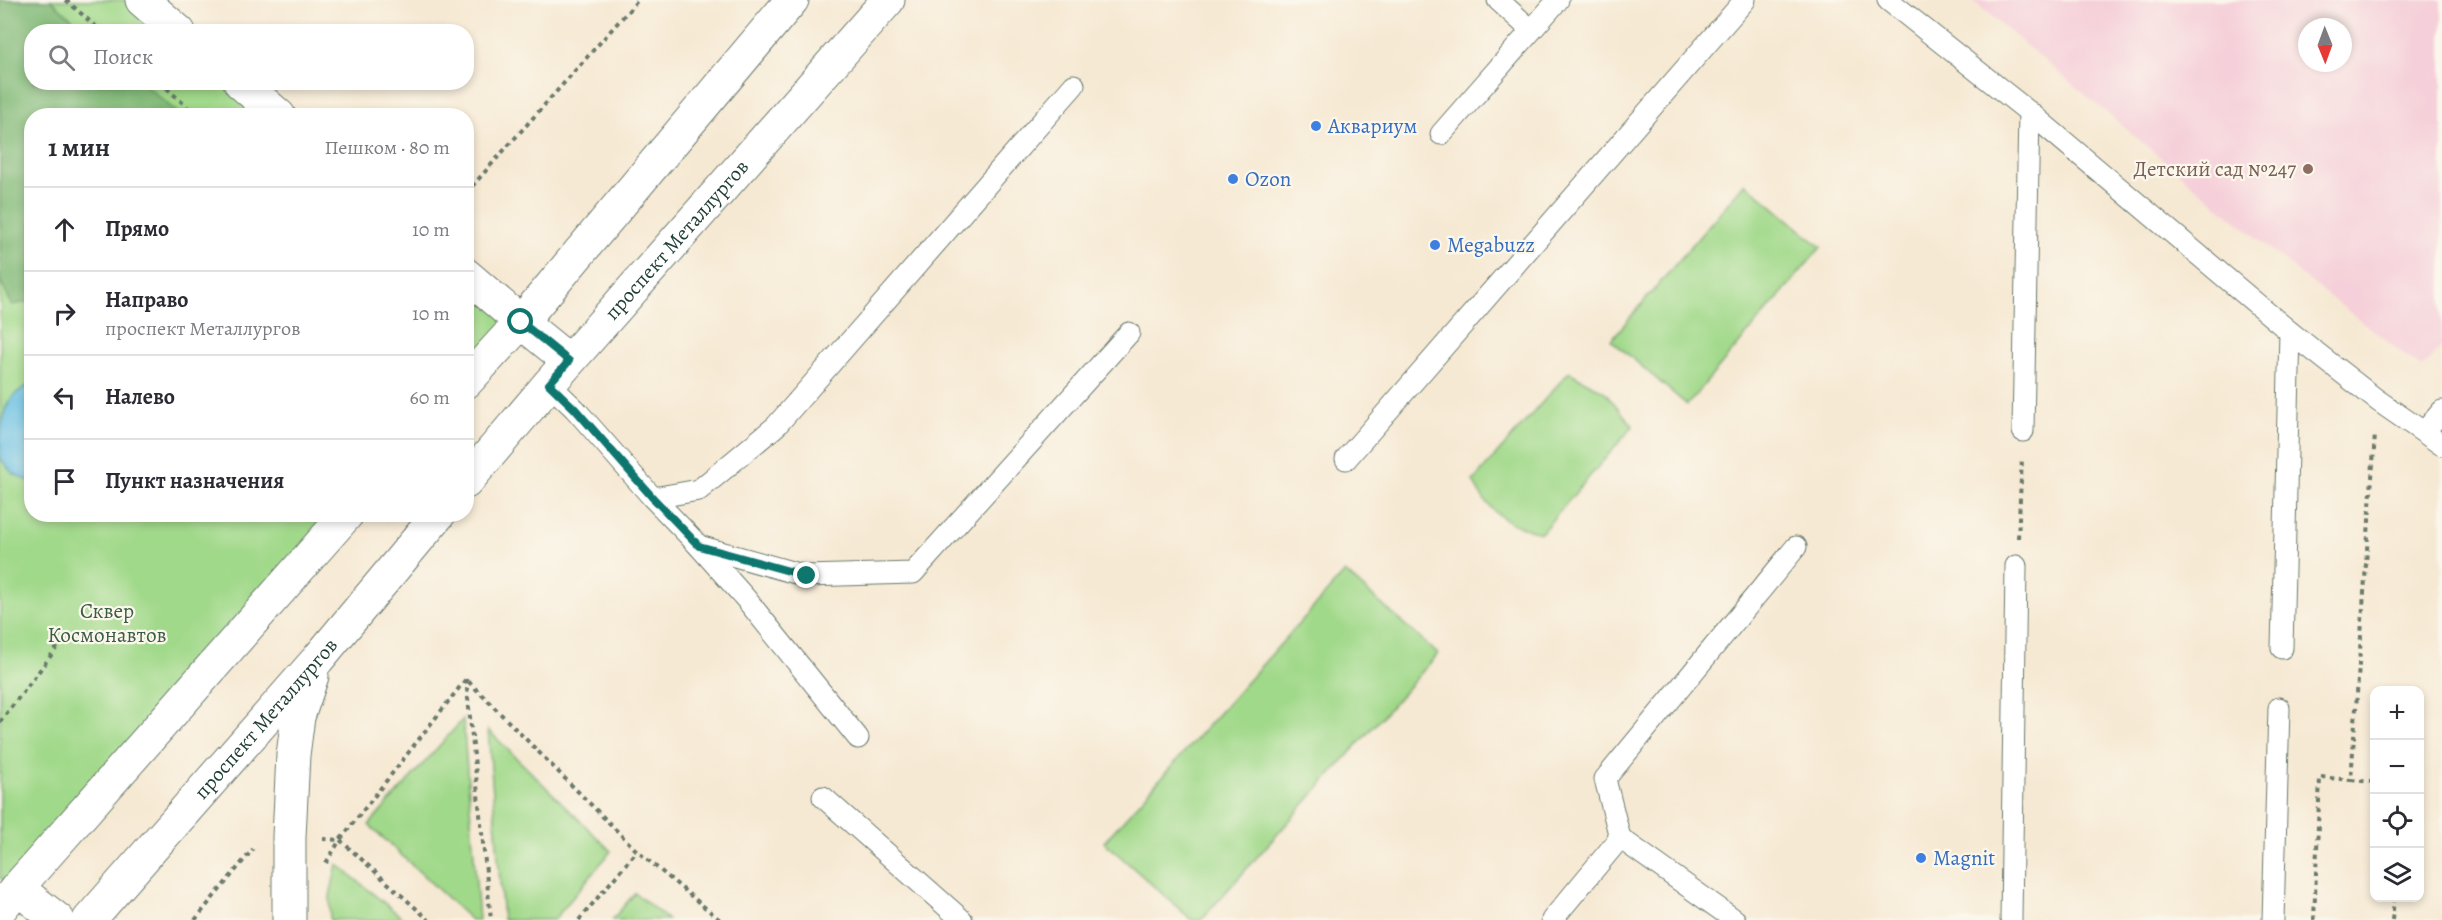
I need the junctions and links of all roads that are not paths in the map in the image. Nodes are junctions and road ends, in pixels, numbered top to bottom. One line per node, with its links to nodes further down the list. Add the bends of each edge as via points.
1 (142, 0): 8 (main road)
2 (792, 0): 16 (main road)
3 (888, 0): 19 (main road, проспект Металлургов)
4 (1498, 0): 9 (lane)
5 (1558, 0): 9 (lane)
6 (1745, 0): 25 (lane)
7 (1888, 0): 13 (lane)
8 (170, 24)
9 (1531, 30): 14 (lane)
10 (1074, 85): 27 (lane, via 776,426 699,490)
11 (249, 90): 12 (main road)
12 (270, 108)
13 (2029, 112): 17 (lane); 22 (lane)
14 (1441, 134)
15 (474, 282): 16 (main road)
16 (521, 322): 19 (main road); 20 (main road)
17 (2290, 332): 23 (lane); 33 (lane)
18 (1129, 333): 30 (lane, via 913,573 807,576)
19 (559, 372): 26 (main road, проспект Металлургов); 27 (lane, via 575,409)
20 (474, 373)
21 (2442, 411): 23 (lane)
22 (2023, 431)
23 (2424, 432): 24 (lane)
24 (2442, 445)
25 (1346, 459)
26 (474, 473)
27 (653, 498): 30 (lane)
28 (340, 522): 39 (main road)
29 (432, 522): 34 (main road, проспект Металлургов)
30 (699, 546): 36 (lane)
31 (1796, 548): 38 (lane, via 1605,779)
32 (2016, 566): 46 (lane)
33 (2282, 648)
34 (318, 659): 41 (main road, проспект Металлургов); 42 (main road, via 298,717 293,755)
35 (2279, 708): 47 (lane)
36 (858, 738)
37 (823, 797): 43 (lane)
38 (1620, 838): 44 (lane); 45 (lane)
39 (6, 891): 40 (main road)
40 (58, 920)
41 (89, 920)
42 (289, 920)
43 (962, 920)
44 (1552, 920)
45 (1735, 920)
46 (2011, 920)
47 (2273, 920)

